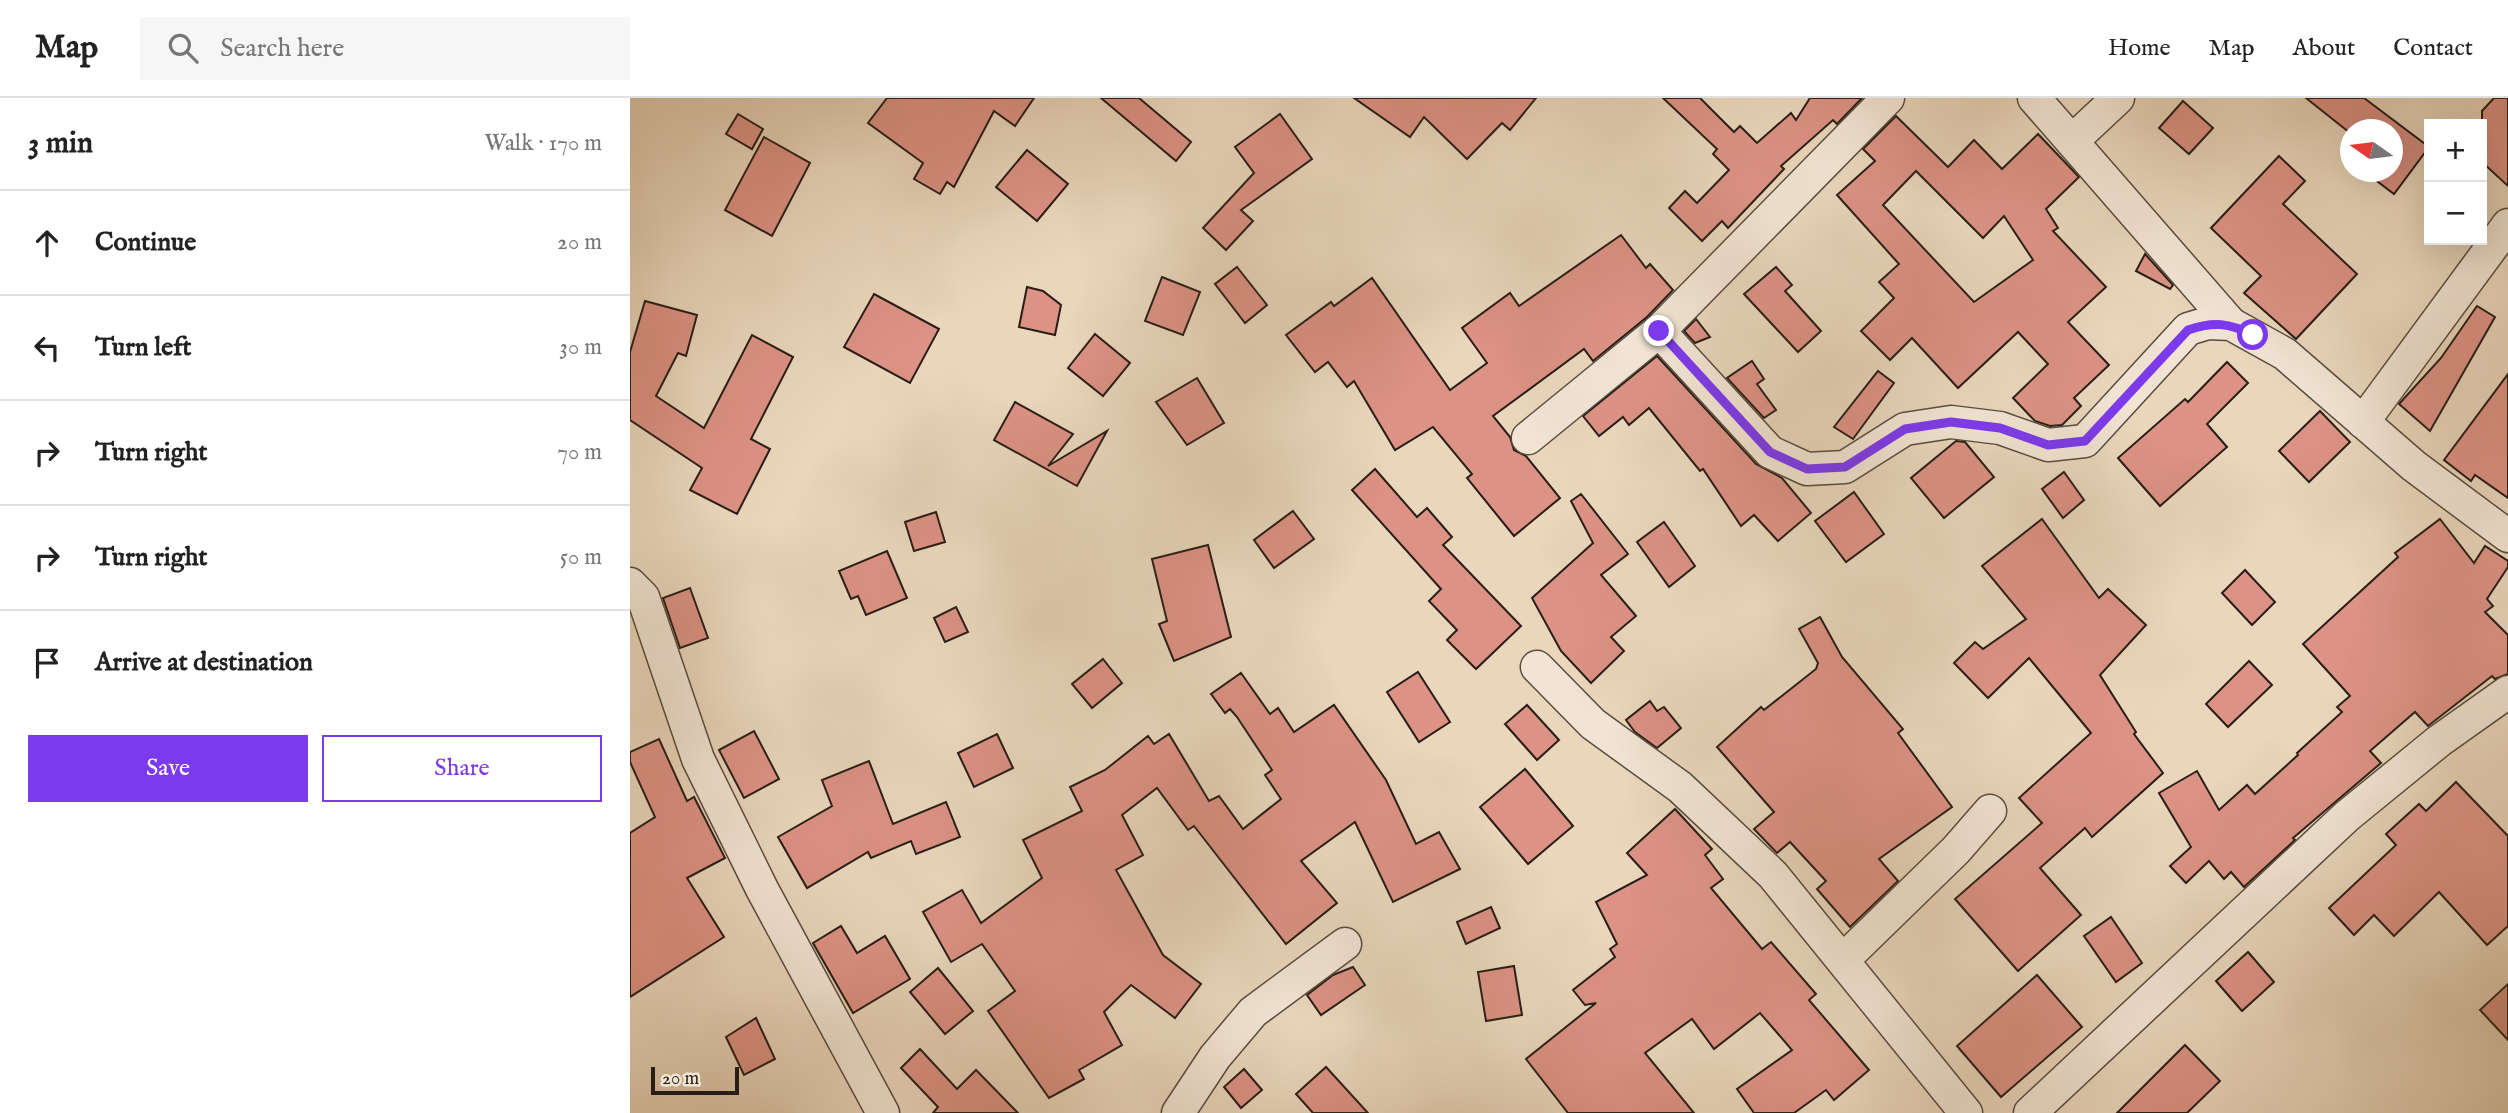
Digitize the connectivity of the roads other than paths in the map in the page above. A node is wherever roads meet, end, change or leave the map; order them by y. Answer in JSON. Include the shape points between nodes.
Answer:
{"nodes":[{"id":1,"x":1888,"y":98,"type":"edge"},
{"id":2,"x":2034,"y":98,"type":"edge"},
{"id":3,"x":2118,"y":98,"type":"edge"},
{"id":4,"x":2072,"y":141,"type":"junction"},
{"id":5,"x":2508,"y":225,"type":"edge"},
{"id":6,"x":2231,"y":324,"type":"junction"},
{"id":7,"x":1659,"y":331,"type":"junction"},
{"id":8,"x":2363,"y":422,"type":"junction"},
{"id":9,"x":1528,"y":438,"type":"dead end"},
{"id":10,"x":2508,"y":536,"type":"edge"},
{"id":11,"x":630,"y":584,"type":"edge"},
{"id":12,"x":1537,"y":667,"type":"dead end"},
{"id":13,"x":2508,"y":692,"type":"edge"},
{"id":14,"x":1990,"y":811,"type":"dead end"},
{"id":15,"x":1345,"y":944,"type":"dead end"},
{"id":16,"x":1843,"y":960,"type":"junction"},
{"id":17,"x":883,"y":1113,"type":"edge"},
{"id":18,"x":1178,"y":1113,"type":"edge"},
{"id":19,"x":1966,"y":1113,"type":"edge"},
{"id":20,"x":2030,"y":1113,"type":"edge"}],
"edges":[{"from":1,"to":7,"type":"street"},
{"from":2,"to":4,"type":"street"},
{"from":3,"to":4,"type":"street"},
{"from":4,"to":6,"type":"street"},
{"from":5,"to":8,"type":"street"},
{"from":6,"to":7,"type":"street","via":[[2208,323],[2188,330],[2085,441],[2048,445],[2000,428],[1951,422],[1905,429],[1845,467],[1807,469],[1770,452]]},
{"from":6,"to":8,"type":"street","via":[[2285,354]]},
{"from":7,"to":9,"type":"street"},
{"from":8,"to":10,"type":"street","via":[[2442,489]]},
{"from":11,"to":17,"type":"street","via":[[643,597],[698,760]]},
{"from":12,"to":16,"type":"street","via":[[1593,724],[1652,765],[1725,827],[1773,875]]},
{"from":13,"to":20,"type":"street","via":[[2347,816]]},
{"from":14,"to":16,"type":"street"},
{"from":15,"to":18,"type":"street","via":[[1252,1012]]},
{"from":16,"to":19,"type":"street"}]}
